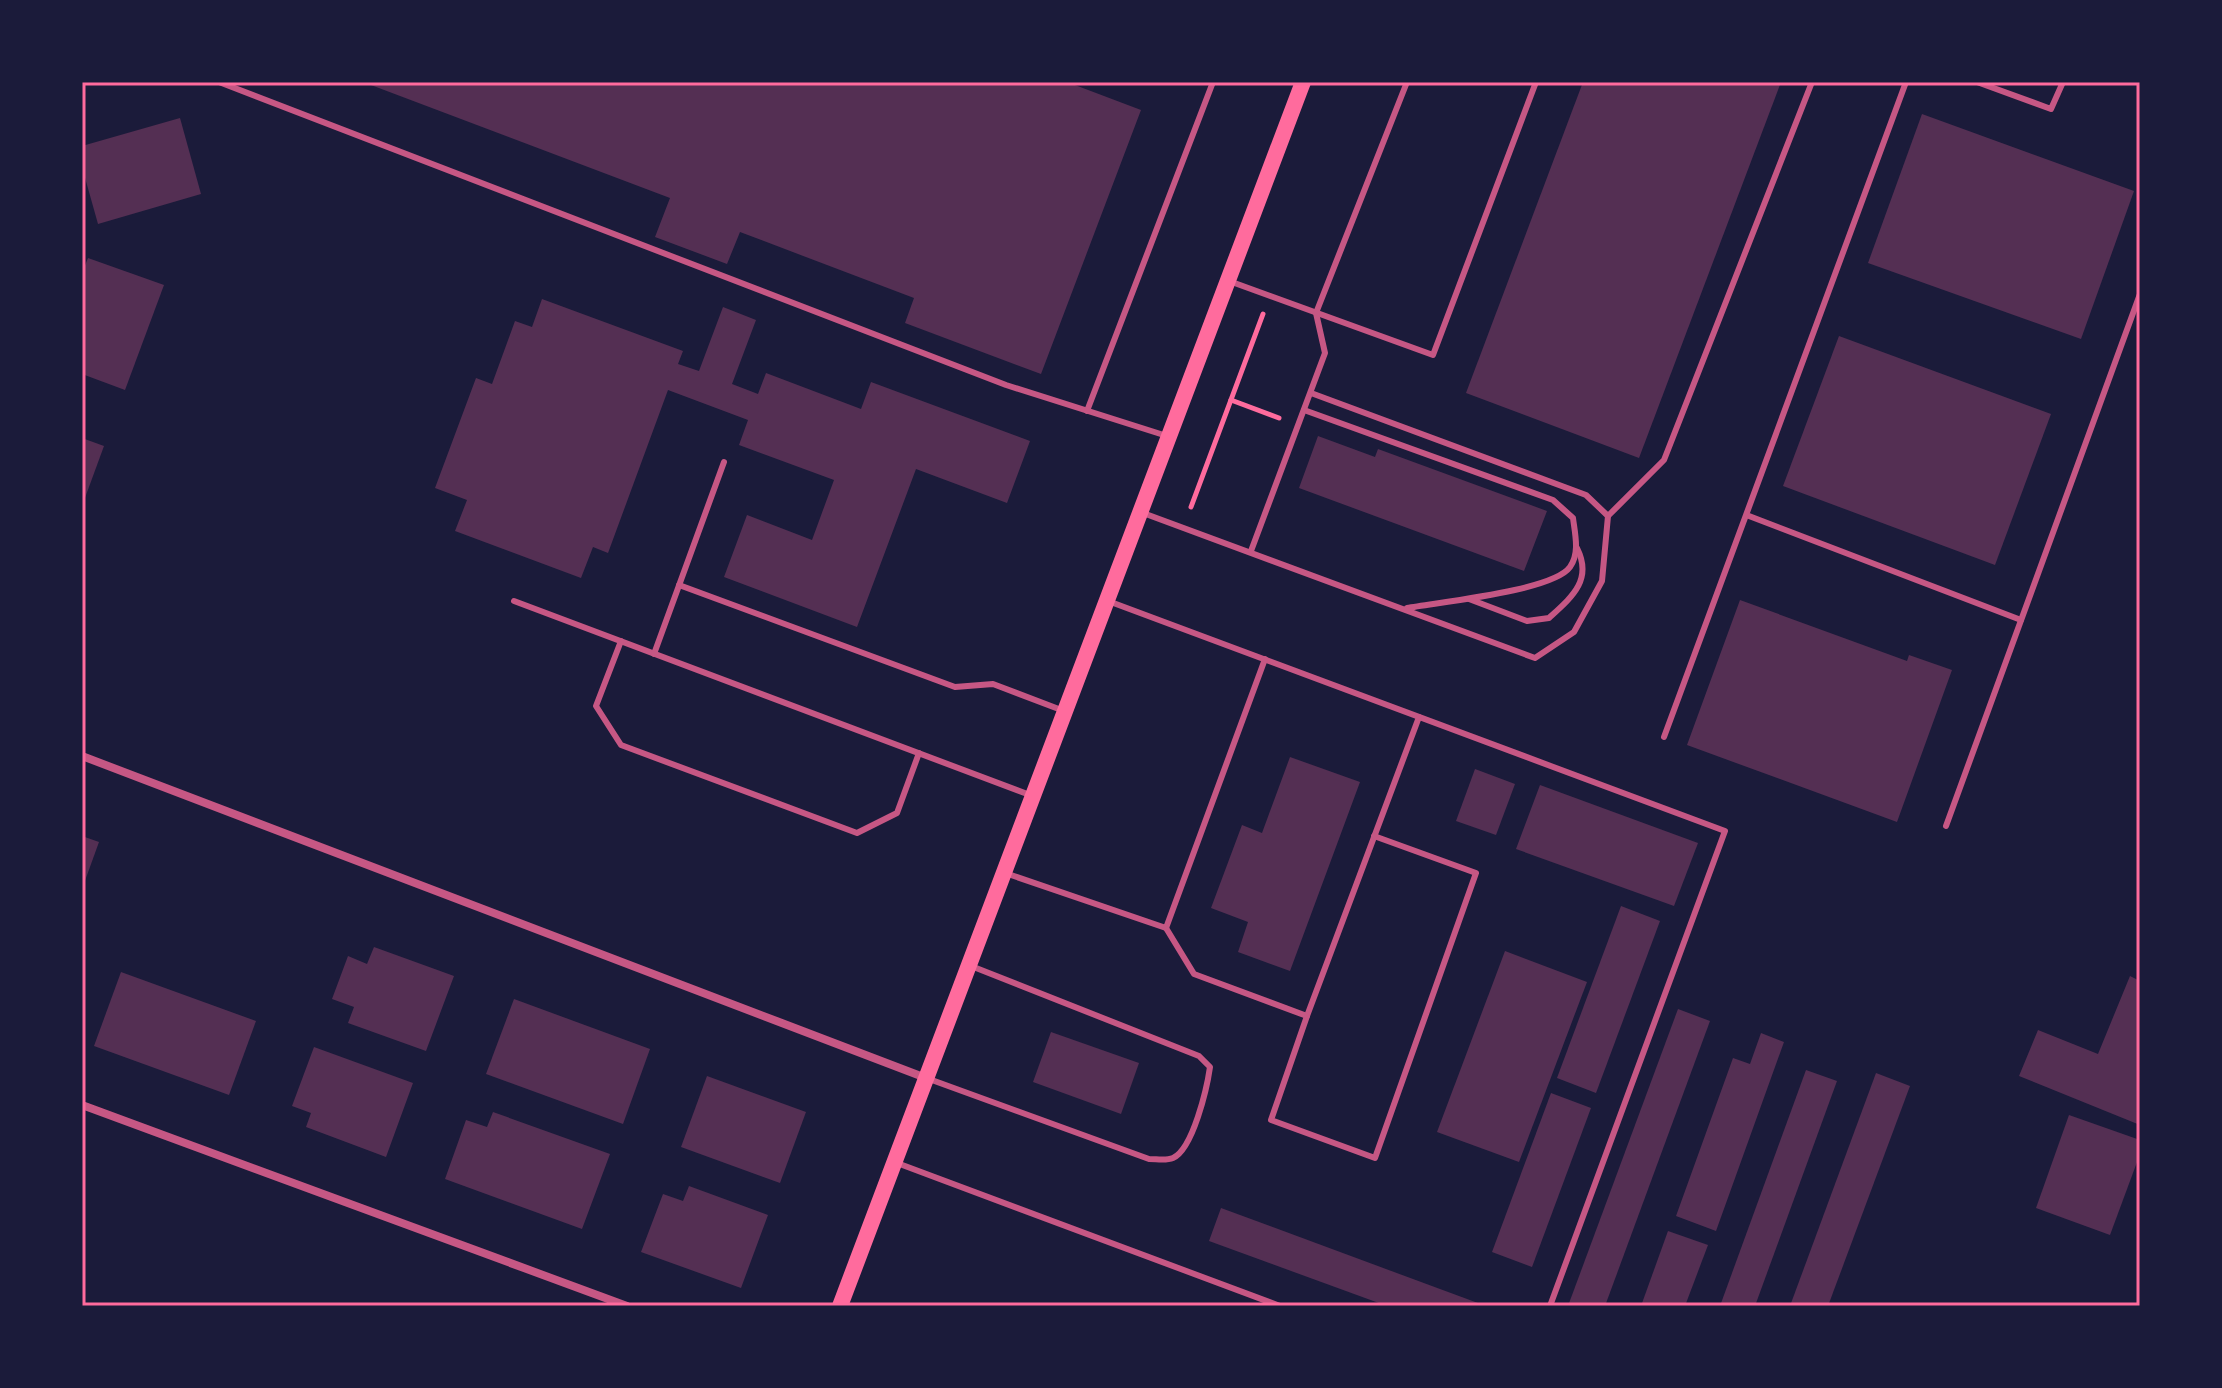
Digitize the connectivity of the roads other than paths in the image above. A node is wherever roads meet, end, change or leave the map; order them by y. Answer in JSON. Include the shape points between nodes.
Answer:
{"nodes":[{"id":1,"x":219,"y":82,"type":"edge"},
{"id":2,"x":1213,"y":82,"type":"edge"},
{"id":3,"x":1303,"y":82,"type":"edge"},
{"id":4,"x":1407,"y":82,"type":"edge"},
{"id":5,"x":1536,"y":82,"type":"edge"},
{"id":6,"x":1812,"y":82,"type":"edge"},
{"id":7,"x":1906,"y":82,"type":"edge"},
{"id":8,"x":1977,"y":82,"type":"edge"},
{"id":9,"x":2063,"y":82,"type":"edge"},
{"id":10,"x":1228,"y":281,"type":"junction"},
{"id":11,"x":2140,"y":294,"type":"edge"},
{"id":12,"x":1316,"y":313,"type":"junction"},
{"id":13,"x":1311,"y":393,"type":"junction"},
{"id":14,"x":1304,"y":410,"type":"junction"},
{"id":15,"x":1087,"y":411,"type":"junction"},
{"id":16,"x":1170,"y":437,"type":"junction"},
{"id":17,"x":724,"y":462,"type":"dead end"},
{"id":18,"x":1141,"y":512,"type":"junction"},
{"id":19,"x":1608,"y":516,"type":"junction"},
{"id":20,"x":1749,"y":516,"type":"junction"},
{"id":21,"x":1577,"y":548,"type":"junction"},
{"id":22,"x":1251,"y":551,"type":"junction"},
{"id":23,"x":679,"y":585,"type":"junction"},
{"id":24,"x":1466,"y":598,"type":"junction"},
{"id":25,"x":514,"y":601,"type":"dead end"},
{"id":26,"x":1108,"y":601,"type":"junction"},
{"id":27,"x":1403,"y":608,"type":"junction"},
{"id":28,"x":2021,"y":620,"type":"junction"},
{"id":29,"x":621,"y":641,"type":"junction"},
{"id":30,"x":654,"y":654,"type":"junction"},
{"id":31,"x":1265,"y":659,"type":"junction"},
{"id":32,"x":1066,"y":711,"type":"junction"},
{"id":33,"x":1419,"y":717,"type":"junction"},
{"id":34,"x":1664,"y":737,"type":"dead end"},
{"id":35,"x":919,"y":753,"type":"junction"},
{"id":36,"x":82,"y":756,"type":"edge"},
{"id":37,"x":1033,"y":796,"type":"junction"},
{"id":38,"x":1946,"y":826,"type":"dead end"},
{"id":39,"x":1374,"y":836,"type":"junction"},
{"id":40,"x":1004,"y":872,"type":"junction"},
{"id":41,"x":1166,"y":928,"type":"junction"},
{"id":42,"x":969,"y":965,"type":"junction"},
{"id":43,"x":1307,"y":1016,"type":"junction"},
{"id":44,"x":926,"y":1078,"type":"junction"},
{"id":45,"x":82,"y":1105,"type":"edge"},
{"id":46,"x":894,"y":1162,"type":"junction"},
{"id":47,"x":627,"y":1306,"type":"edge"},
{"id":48,"x":840,"y":1306,"type":"edge"},
{"id":49,"x":1280,"y":1306,"type":"edge"},
{"id":50,"x":1550,"y":1306,"type":"edge"}],
"edges":[{"from":1,"to":15,"type":"lane","via":[[1006,385]]},
{"from":2,"to":15,"type":"lane"},
{"from":3,"to":10,"type":"main road"},
{"from":4,"to":12,"type":"lane"},
{"from":5,"to":12,"type":"lane","via":[[1433,355]]},
{"from":6,"to":19,"type":"lane","via":[[1664,460]]},
{"from":7,"to":20,"type":"lane"},
{"from":8,"to":9,"type":"lane","via":[[2051,109]]},
{"from":10,"to":12,"type":"lane"},
{"from":10,"to":16,"type":"main road"},
{"from":11,"to":28,"type":"lane"},
{"from":12,"to":13,"type":"lane","via":[[1325,353]]},
{"from":13,"to":14,"type":"lane"},
{"from":13,"to":19,"type":"lane","via":[[1586,495]]},
{"from":14,"to":21,"type":"lane","via":[[1553,500],[1573,518]]},
{"from":14,"to":22,"type":"lane"},
{"from":15,"to":16,"type":"lane"},
{"from":16,"to":18,"type":"main road"},
{"from":17,"to":23,"type":"lane"},
{"from":18,"to":22,"type":"lane"},
{"from":18,"to":26,"type":"main road"},
{"from":19,"to":27,"type":"lane","via":[[1602,581],[1574,632],[1535,658]]},
{"from":20,"to":28,"type":"lane"},
{"from":20,"to":34,"type":"lane"},
{"from":21,"to":24,"type":"lane","via":[[1570,568],[1548,583]]},
{"from":21,"to":24,"type":"lane","via":[[1585,563],[1582,580],[1549,618],[1527,621]]},
{"from":22,"to":27,"type":"lane"},
{"from":23,"to":30,"type":"lane"},
{"from":23,"to":32,"type":"lane","via":[[955,687],[993,684]]},
{"from":24,"to":27,"type":"lane"},
{"from":25,"to":29,"type":"lane"},
{"from":26,"to":31,"type":"lane"},
{"from":26,"to":32,"type":"main road"},
{"from":28,"to":38,"type":"lane"},
{"from":29,"to":30,"type":"lane"},
{"from":29,"to":35,"type":"lane","via":[[596,706],[621,745],[857,833],[897,813]]},
{"from":30,"to":35,"type":"lane"},
{"from":31,"to":33,"type":"lane"},
{"from":31,"to":41,"type":"lane"},
{"from":32,"to":37,"type":"main road"},
{"from":33,"to":39,"type":"lane"},
{"from":33,"to":50,"type":"lane","via":[[1725,831]]},
{"from":35,"to":37,"type":"lane"},
{"from":36,"to":44,"type":"street"},
{"from":37,"to":40,"type":"main road"},
{"from":39,"to":43,"type":"lane"},
{"from":39,"to":43,"type":"lane","via":[[1476,873],[1375,1158],[1271,1120]]},
{"from":40,"to":41,"type":"lane"},
{"from":40,"to":42,"type":"main road"},
{"from":41,"to":43,"type":"lane","via":[[1194,974]]},
{"from":42,"to":44,"type":"main road"},
{"from":42,"to":44,"type":"lane","via":[[1199,1056],[1210,1067],[1207,1091],[1183,1152],[1170,1160],[1149,1159]]},
{"from":44,"to":46,"type":"main road"},
{"from":45,"to":47,"type":"street"},
{"from":46,"to":48,"type":"main road"},
{"from":46,"to":49,"type":"lane"}]}
